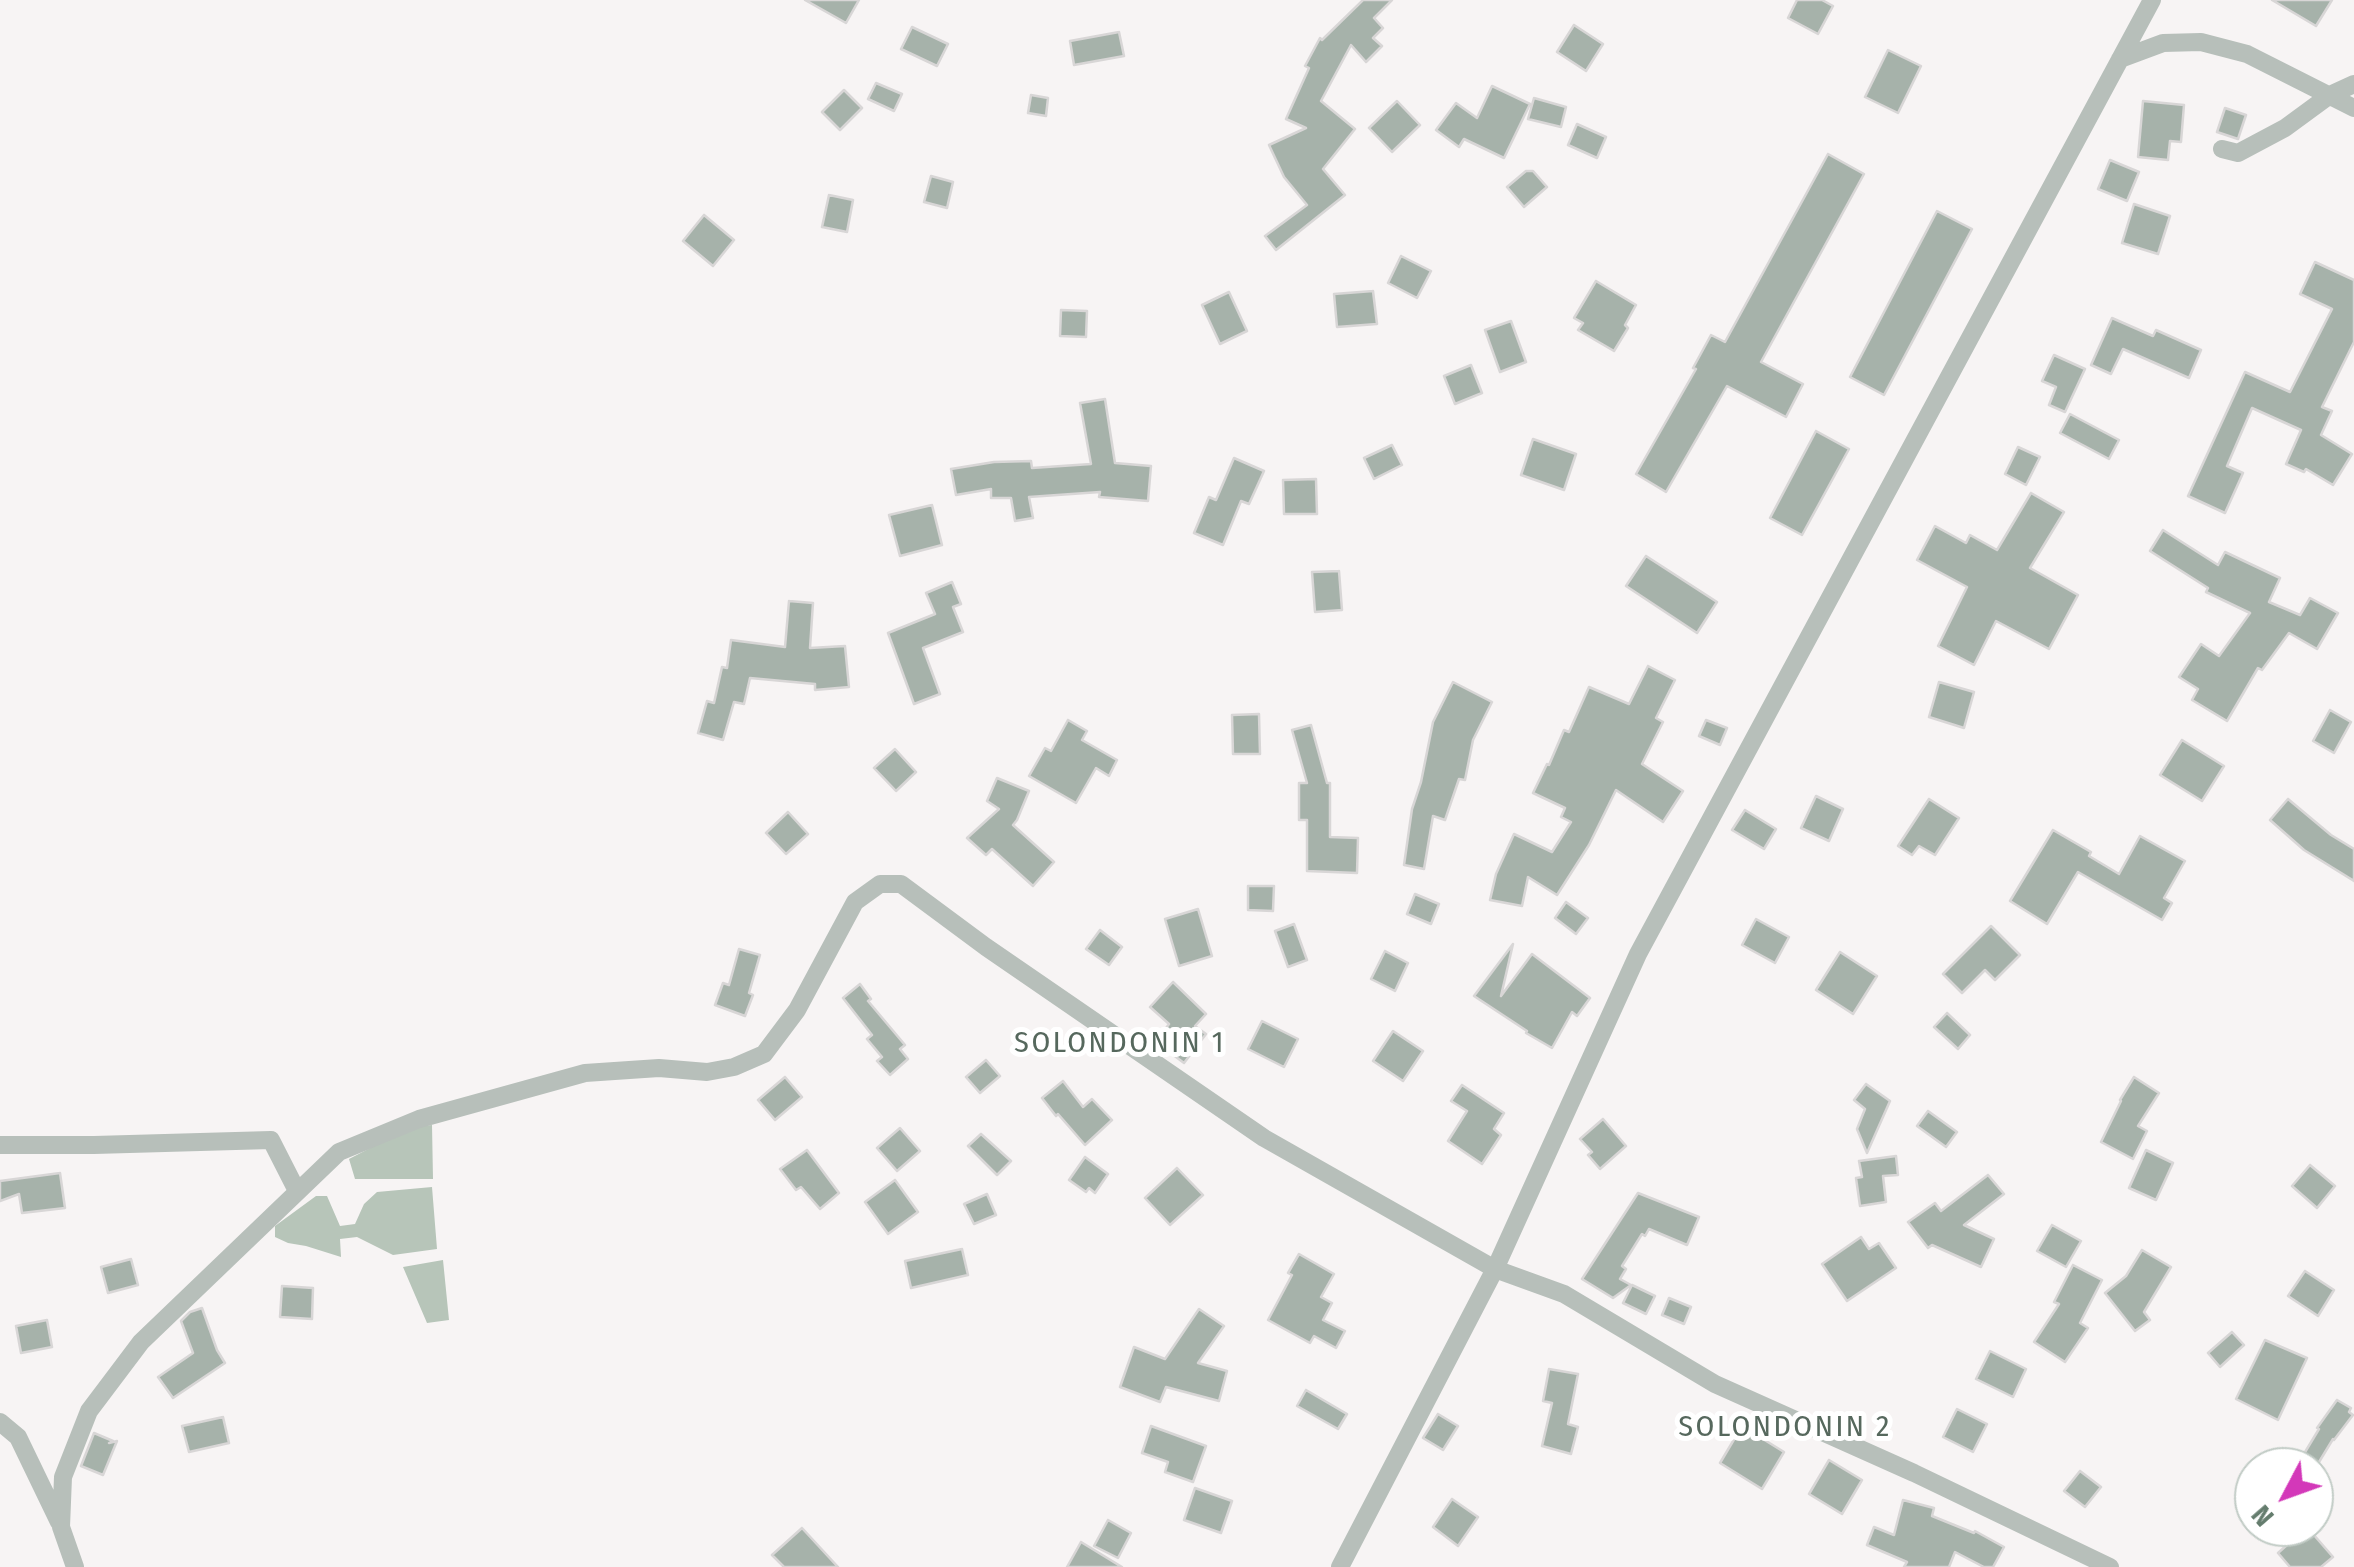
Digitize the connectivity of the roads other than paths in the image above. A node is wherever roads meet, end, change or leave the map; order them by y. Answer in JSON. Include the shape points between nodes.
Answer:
{"nodes":[{"id":1,"x":2152,"y":0,"type":"edge"},
{"id":2,"x":2120,"y":59,"type":"junction"},
{"id":3,"x":2354,"y":84,"type":"edge"},
{"id":4,"x":2330,"y":96,"type":"junction"},
{"id":5,"x":2354,"y":108,"type":"edge"},
{"id":6,"x":2222,"y":149,"type":"dead end"},
{"id":7,"x":0,"y":1145,"type":"edge"},
{"id":8,"x":297,"y":1191,"type":"junction"},
{"id":9,"x":1495,"y":1269,"type":"junction"},
{"id":10,"x":0,"y":1422,"type":"edge"},
{"id":11,"x":61,"y":1527,"type":"junction"},
{"id":12,"x":75,"y":1567,"type":"edge"},
{"id":13,"x":1340,"y":1567,"type":"edge"},
{"id":14,"x":2110,"y":1567,"type":"edge"}],
"edges":[{"from":1,"to":2,"type":"street"},
{"from":2,"to":4,"type":"street","via":[[2163,42],[2202,42],[2247,54]]},
{"from":2,"to":9,"type":"street","via":[[1638,954]]},
{"from":3,"to":4,"type":"street"},
{"from":4,"to":5,"type":"street"},
{"from":4,"to":6,"type":"street","via":[[2238,153]]},
{"from":7,"to":8,"type":"street","via":[[271,1140]]},
{"from":8,"to":9,"type":"street","via":[[338,1152],[419,1119],[586,1073],[707,1072],[764,1054],[797,1010],[856,902],[880,884],[902,884],[1264,1138]]},
{"from":8,"to":11,"type":"street","via":[[141,1342],[89,1411],[64,1477]]},
{"from":9,"to":13,"type":"street"},
{"from":9,"to":14,"type":"street","via":[[1564,1294],[1716,1384]]},
{"from":10,"to":11,"type":"street","via":[[18,1437]]},
{"from":11,"to":12,"type":"street"}]}
